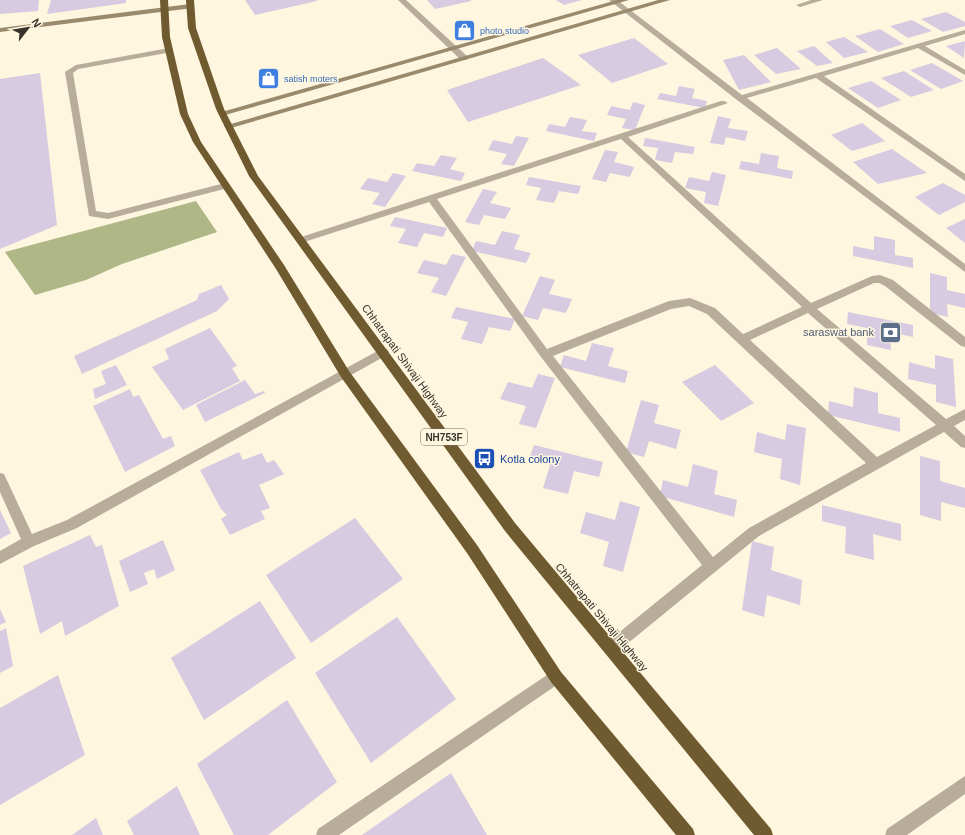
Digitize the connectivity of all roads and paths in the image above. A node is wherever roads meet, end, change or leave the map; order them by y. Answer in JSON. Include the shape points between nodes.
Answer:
{"nodes":[{"id":1,"x":402,"y":0,"type":"edge"},
{"id":2,"x":625,"y":0,"type":"edge"},
{"id":3,"x":666,"y":0,"type":"edge"},
{"id":4,"x":819,"y":0,"type":"edge"},
{"id":5,"x":614,"y":1,"type":"edge"},
{"id":6,"x":190,"y":3,"type":"edge"},
{"id":7,"x":164,"y":5,"type":"edge"},
{"id":8,"x":800,"y":5,"type":"dead end"},
{"id":9,"x":626,"y":11,"type":"junction"},
{"id":10,"x":0,"y":30,"type":"edge"},
{"id":11,"x":965,"y":32,"type":"edge"},
{"id":12,"x":920,"y":46,"type":"junction"},
{"id":13,"x":455,"y":49,"type":"junction"},
{"id":14,"x":169,"y":50,"type":"junction"},
{"id":15,"x":464,"y":58,"type":"junction"},
{"id":16,"x":965,"y":73,"type":"edge"},
{"id":17,"x":817,"y":75,"type":"junction"},
{"id":18,"x":740,"y":98,"type":"junction"},
{"id":19,"x":724,"y":103,"type":"dead end"},
{"id":20,"x":222,"y":113,"type":"junction"},
{"id":21,"x":228,"y":126,"type":"junction"},
{"id":22,"x":622,"y":136,"type":"junction"},
{"id":23,"x":965,"y":178,"type":"edge"},
{"id":24,"x":225,"y":186,"type":"junction"},
{"id":25,"x":431,"y":197,"type":"junction"},
{"id":26,"x":301,"y":240,"type":"junction"},
{"id":27,"x":965,"y":269,"type":"edge"},
{"id":28,"x":809,"y":308,"type":"junction"},
{"id":29,"x":742,"y":339,"type":"junction"},
{"id":30,"x":965,"y":343,"type":"edge"},
{"id":31,"x":383,"y":352,"type":"junction"},
{"id":32,"x":545,"y":354,"type":"junction"},
{"id":33,"x":345,"y":374,"type":"junction"},
{"id":34,"x":965,"y":414,"type":"edge"},
{"id":35,"x":945,"y":425,"type":"junction"},
{"id":36,"x":965,"y":443,"type":"edge"},
{"id":37,"x":876,"y":464,"type":"junction"},
{"id":38,"x":0,"y":478,"type":"edge"},
{"id":39,"x":30,"y":542,"type":"junction"},
{"id":40,"x":0,"y":558,"type":"edge"},
{"id":41,"x":712,"y":566,"type":"junction"},
{"id":42,"x":611,"y":648,"type":"junction"},
{"id":43,"x":556,"y":676,"type":"junction"},
{"id":44,"x":965,"y":784,"type":"edge"},
{"id":45,"x":324,"y":835,"type":"edge"},
{"id":46,"x":687,"y":835,"type":"edge"},
{"id":47,"x":766,"y":835,"type":"edge"},
{"id":48,"x":893,"y":835,"type":"edge"}],
"edges":[{"from":1,"to":13,"type":"street"},
{"from":2,"to":5,"type":"street"},
{"from":3,"to":9,"type":"street"},
{"from":4,"to":8,"type":"street"},
{"from":5,"to":9,"type":"street"},
{"from":5,"to":13,"type":"street"},
{"from":6,"to":7,"type":"street"},
{"from":6,"to":20,"type":"highway","name":"Chhatrapati Shivaji Highway","number":"NH753F","via":[[192,28]]},
{"from":7,"to":10,"type":"street"},
{"from":7,"to":14,"type":"highway"},
{"from":9,"to":15,"type":"street"},
{"from":9,"to":18,"type":"street"},
{"from":11,"to":12,"type":"street"},
{"from":12,"to":16,"type":"street"},
{"from":12,"to":17,"type":"street"},
{"from":13,"to":15,"type":"street"},
{"from":13,"to":20,"type":"street"},
{"from":14,"to":24,"type":"highway","via":[[184,114],[197,142]]},
{"from":14,"to":24,"type":"street","via":[[76,67],[69,72],[92,214],[108,216]]},
{"from":15,"to":21,"type":"street"},
{"from":17,"to":18,"type":"street"},
{"from":17,"to":23,"type":"street"},
{"from":18,"to":27,"type":"street"},
{"from":19,"to":22,"type":"street"},
{"from":20,"to":21,"type":"highway","name":"Chhatrapati Shivaji Highway","number":"NH753F"},
{"from":21,"to":26,"type":"highway","name":"Chhatrapati Shivaji Highway","number":"NH753F","via":[[254,176]]},
{"from":22,"to":25,"type":"street"},
{"from":22,"to":28,"type":"street"},
{"from":24,"to":33,"type":"highway","via":[[280,267]]},
{"from":25,"to":26,"type":"street"},
{"from":25,"to":32,"type":"street"},
{"from":26,"to":31,"type":"highway","name":"Chhatrapati Shivaji Highway","number":"NH753F"},
{"from":28,"to":29,"type":"street"},
{"from":28,"to":30,"type":"street","via":[[872,280],[880,279],[889,283]]},
{"from":28,"to":35,"type":"street"},
{"from":29,"to":32,"type":"street","via":[[711,311],[690,302],[680,302]]},
{"from":29,"to":37,"type":"street"},
{"from":31,"to":33,"type":"street"},
{"from":31,"to":42,"type":"highway","name":"Chhatrapati Shivaji Highway","number":"NH753F","via":[[510,527]]},
{"from":32,"to":41,"type":"street"},
{"from":33,"to":39,"type":"street","via":[[72,524]]},
{"from":33,"to":43,"type":"highway","via":[[472,549]]},
{"from":34,"to":35,"type":"street"},
{"from":35,"to":36,"type":"street"},
{"from":35,"to":37,"type":"street"},
{"from":37,"to":41,"type":"street","via":[[760,529]]},
{"from":38,"to":39,"type":"street"},
{"from":39,"to":40,"type":"street"},
{"from":41,"to":42,"type":"street"},
{"from":42,"to":47,"type":"highway","name":"Chhatrapati Shivaji Highway","number":"NH753F"},
{"from":43,"to":45,"type":"street"},
{"from":43,"to":46,"type":"highway"},
{"from":44,"to":48,"type":"street"}]}
